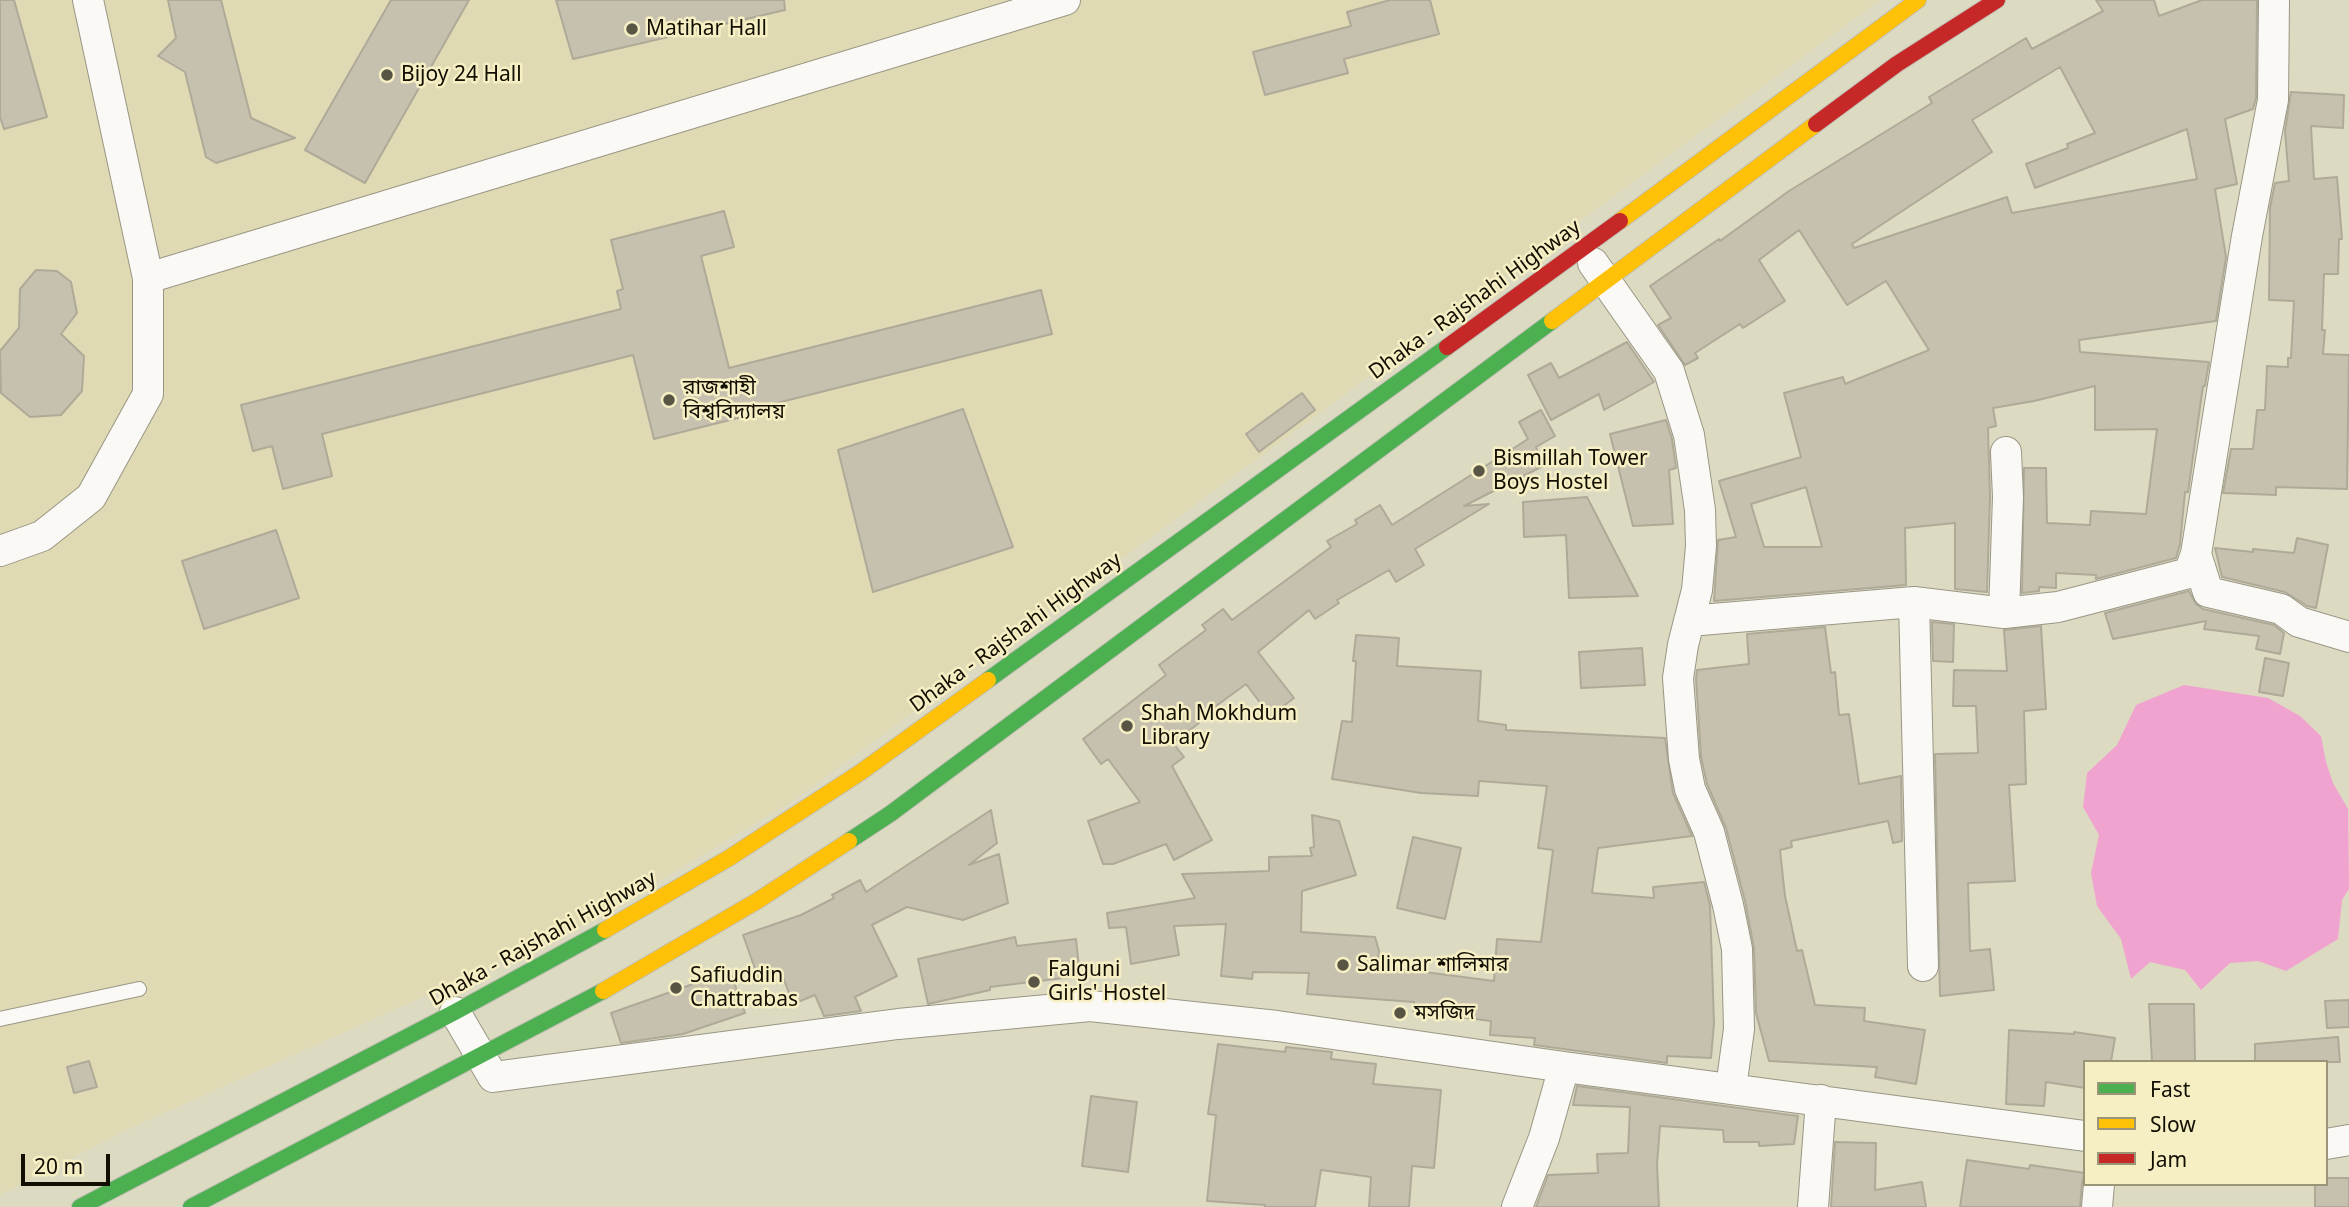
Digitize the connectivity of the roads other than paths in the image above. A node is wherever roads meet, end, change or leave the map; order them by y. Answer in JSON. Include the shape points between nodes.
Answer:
{"nodes":[{"id":1,"x":88,"y":0,"type":"edge"},
{"id":2,"x":1065,"y":0,"type":"edge"},
{"id":3,"x":1918,"y":0,"type":"edge"},
{"id":4,"x":1997,"y":0,"type":"edge"},
{"id":5,"x":2274,"y":0,"type":"edge"},
{"id":6,"x":1582,"y":249,"type":"junction"},
{"id":7,"x":148,"y":278,"type":"junction"},
{"id":8,"x":1606,"y":282,"type":"junction"},
{"id":9,"x":2006,"y":452,"type":"dead end"},
{"id":10,"x":0,"y":551,"type":"edge"},
{"id":11,"x":2196,"y":554,"type":"junction"},
{"id":12,"x":1914,"y":602,"type":"junction"},
{"id":13,"x":2004,"y":613,"type":"junction"},
{"id":14,"x":1689,"y":621,"type":"junction"},
{"id":15,"x":2349,"y":637,"type":"edge"},
{"id":16,"x":1923,"y":966,"type":"dead end"},
{"id":17,"x":139,"y":989,"type":"dead end"},
{"id":18,"x":455,"y":1012,"type":"junction"},
{"id":19,"x":0,"y":1019,"type":"edge"},
{"id":20,"x":481,"y":1056,"type":"junction"},
{"id":21,"x":1564,"y":1067,"type":"junction"},
{"id":22,"x":1731,"y":1088,"type":"junction"},
{"id":23,"x":1821,"y":1100,"type":"junction"},
{"id":24,"x":2083,"y":1136,"type":"edge"},
{"id":25,"x":2349,"y":1140,"type":"edge"},
{"id":26,"x":2328,"y":1144,"type":"edge"},
{"id":27,"x":2099,"y":1186,"type":"edge"},
{"id":28,"x":80,"y":1207,"type":"edge"},
{"id":29,"x":191,"y":1207,"type":"edge"},
{"id":30,"x":1517,"y":1207,"type":"edge"},
{"id":31,"x":1813,"y":1207,"type":"edge"},
{"id":32,"x":2097,"y":1207,"type":"edge"}],
"edges":[{"from":1,"to":7,"type":"street"},
{"from":2,"to":7,"type":"street"},
{"from":3,"to":6,"type":"highway","name":"Dhaka - Rajshahi Highway"},
{"from":4,"to":8,"type":"highway","via":[[1897,64]]},
{"from":5,"to":11,"type":"street","via":[[2273,100]]},
{"from":6,"to":8,"type":"street"},
{"from":6,"to":18,"type":"highway","name":"Dhaka - Rajshahi Highway","via":[[861,772],[729,858]]},
{"from":7,"to":10,"type":"street","via":[[148,394],[91,497],[42,536]]},
{"from":8,"to":14,"type":"street","via":[[1669,371],[1689,435],[1701,546]]},
{"from":8,"to":20,"type":"highway","via":[[890,814],[757,901]]},
{"from":9,"to":13,"type":"street"},
{"from":11,"to":13,"type":"street","via":[[2189,573],[2058,607]]},
{"from":11,"to":15,"type":"street","via":[[2208,592],[2281,609],[2299,622]]},
{"from":12,"to":13,"type":"street"},
{"from":12,"to":14,"type":"street"},
{"from":12,"to":16,"type":"street"},
{"from":14,"to":22,"type":"street","via":[[1678,678],[1684,758],[1690,789],[1709,832],[1737,948],[1739,1030]]},
{"from":17,"to":19,"type":"lane"},
{"from":18,"to":20,"type":"street"},
{"from":18,"to":28,"type":"highway","name":"Dhaka - Rajshahi Highway"},
{"from":20,"to":21,"type":"street","via":[[492,1077],[898,1024],[1090,1006],[1277,1026]]},
{"from":20,"to":29,"type":"highway"},
{"from":21,"to":22,"type":"street"},
{"from":21,"to":30,"type":"street","via":[[1544,1138]]},
{"from":22,"to":23,"type":"street"},
{"from":23,"to":24,"type":"street"},
{"from":23,"to":31,"type":"street"},
{"from":25,"to":26,"type":"street"},
{"from":27,"to":32,"type":"street"}]}
